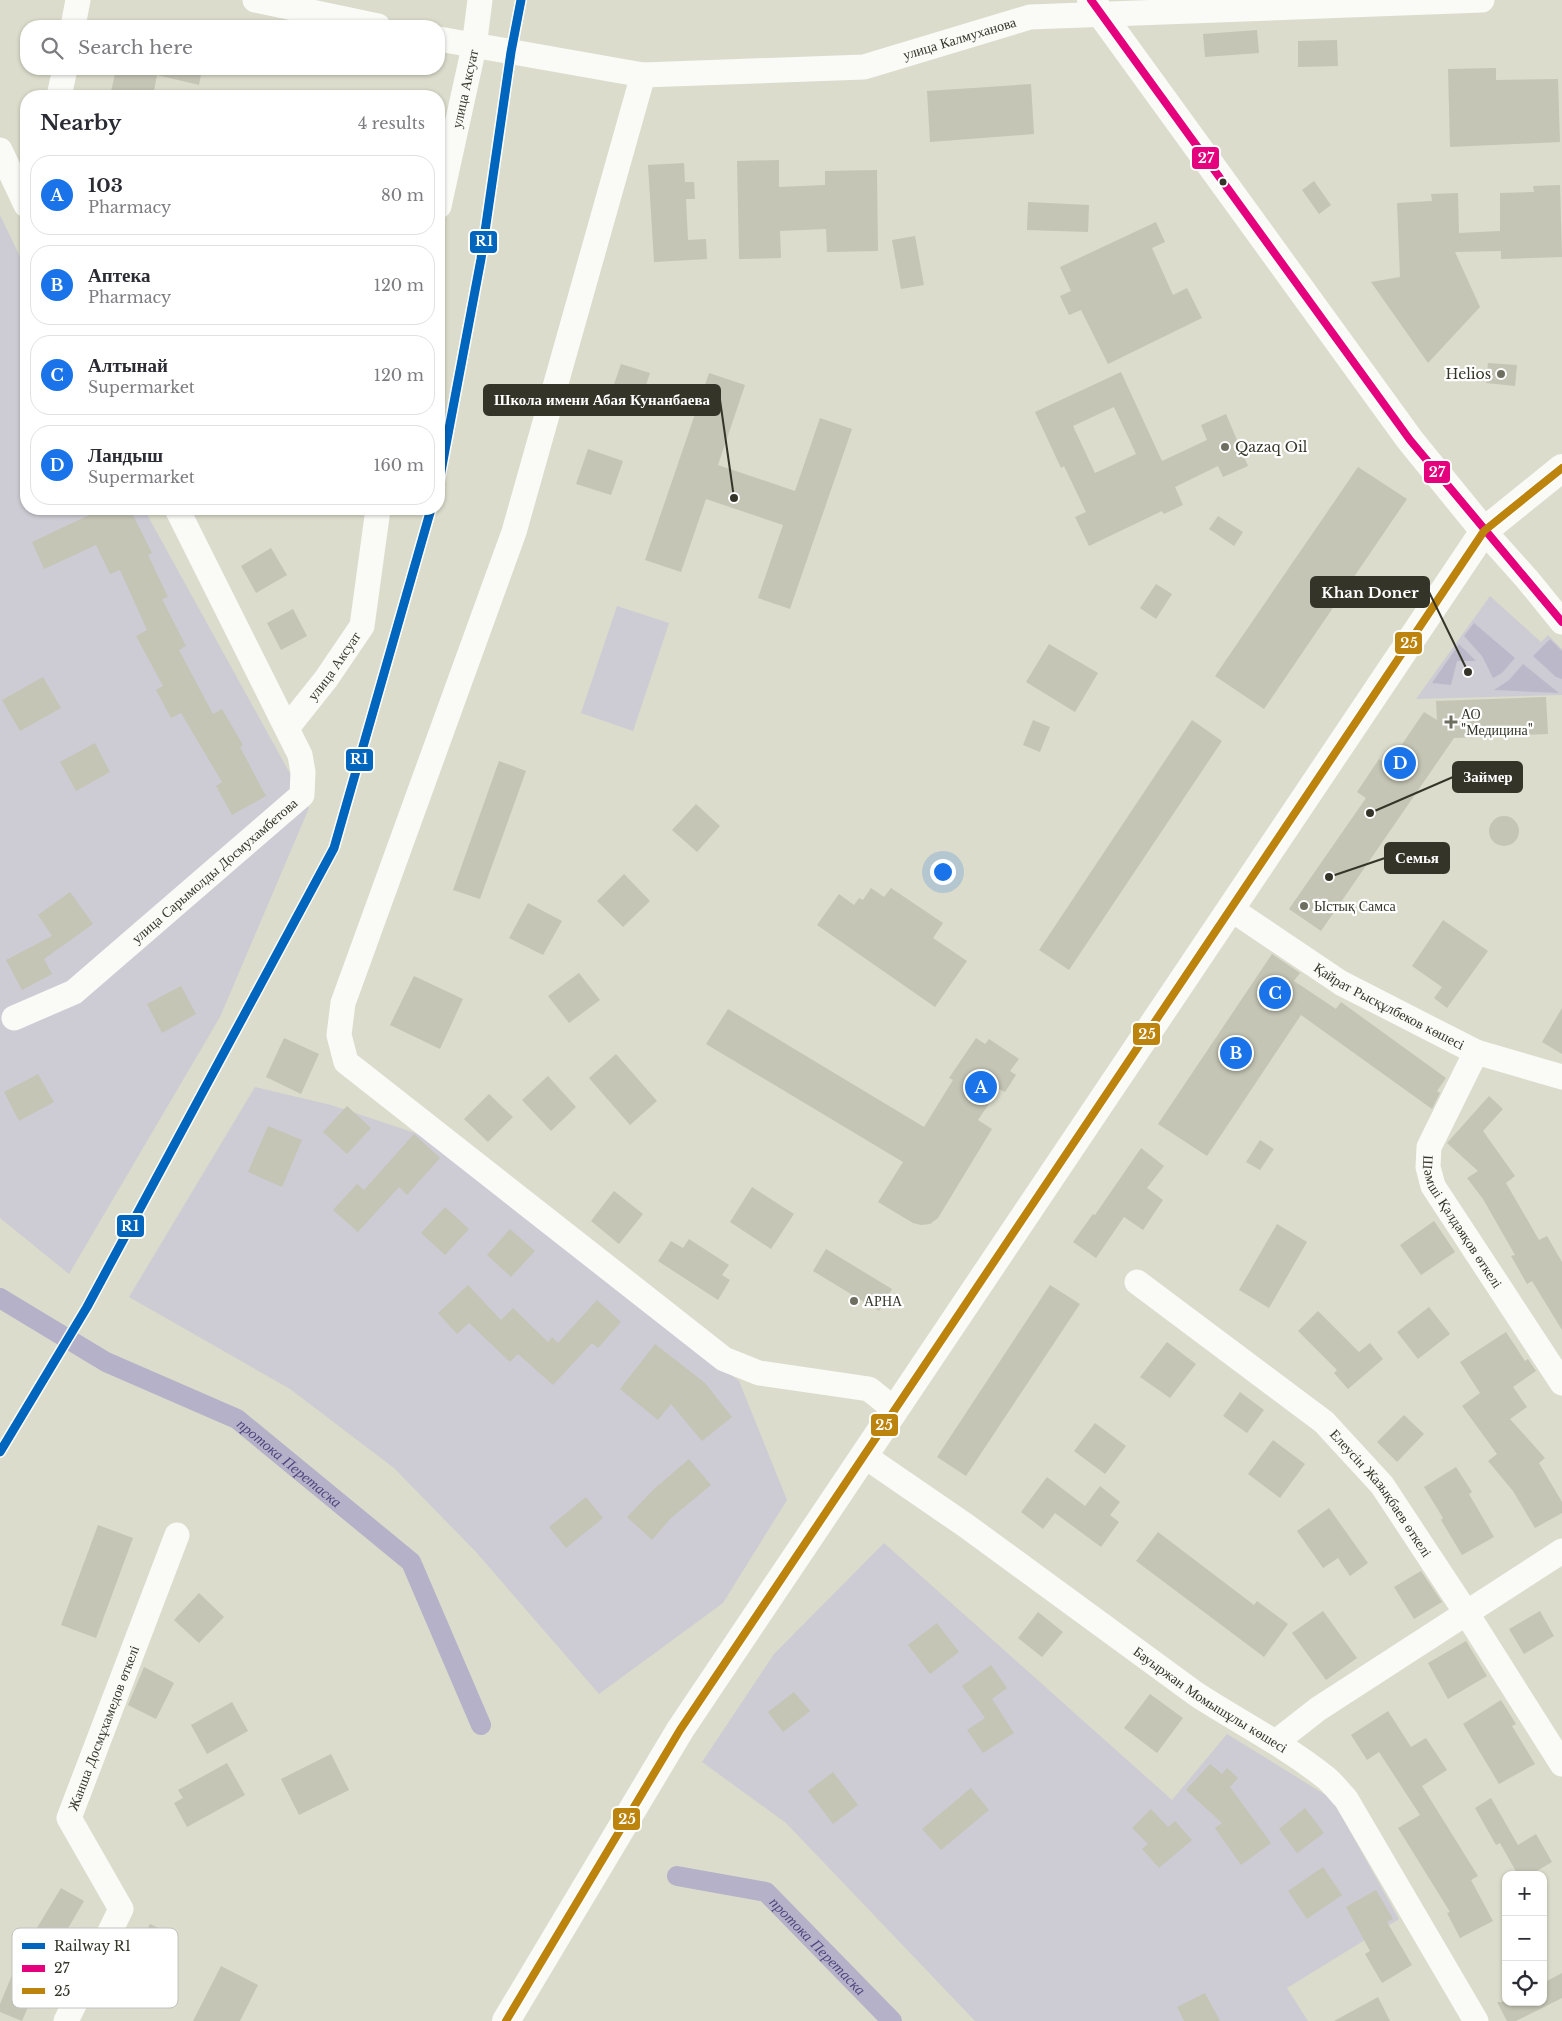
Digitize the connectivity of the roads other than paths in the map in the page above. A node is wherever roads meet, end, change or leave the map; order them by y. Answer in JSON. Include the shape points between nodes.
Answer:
{"nodes":[{"id":1,"x":78,"y":0,"type":"edge"},
{"id":2,"x":255,"y":0,"type":"edge"},
{"id":3,"x":480,"y":0,"type":"edge"},
{"id":4,"x":1482,"y":0,"type":"edge"},
{"id":5,"x":1304,"y":3,"type":"edge"},
{"id":6,"x":1096,"y":7,"type":"edge"},
{"id":7,"x":74,"y":20,"type":"edge"},
{"id":8,"x":350,"y":20,"type":"edge"},
{"id":9,"x":445,"y":40,"type":"edge"},
{"id":10,"x":474,"y":47,"type":"junction"},
{"id":11,"x":64,"y":75,"type":"edge"},
{"id":12,"x":643,"y":75,"type":"junction"},
{"id":13,"x":60,"y":90,"type":"edge"},
{"id":14,"x":0,"y":150,"type":"edge"},
{"id":15,"x":445,"y":179,"type":"edge"},
{"id":16,"x":20,"y":192,"type":"edge"},
{"id":17,"x":1562,"y":468,"type":"edge"},
{"id":18,"x":180,"y":515,"type":"edge"},
{"id":19,"x":377,"y":515,"type":"edge"},
{"id":20,"x":1484,"y":531,"type":"junction"},
{"id":21,"x":1562,"y":622,"type":"edge"},
{"id":22,"x":287,"y":728,"type":"junction"},
{"id":23,"x":1231,"y":909,"type":"junction"},
{"id":24,"x":14,"y":1018,"type":"dead end"},
{"id":25,"x":1476,"y":1052,"type":"junction"},
{"id":26,"x":1562,"y":1077,"type":"edge"},
{"id":27,"x":1137,"y":1282,"type":"dead end"},
{"id":28,"x":1562,"y":1383,"type":"edge"},
{"id":29,"x":894,"y":1409,"type":"junction"},
{"id":30,"x":863,"y":1455,"type":"junction"},
{"id":31,"x":177,"y":1535,"type":"dead end"},
{"id":32,"x":1562,"y":1551,"type":"edge"},
{"id":33,"x":1467,"y":1614,"type":"junction"},
{"id":34,"x":1276,"y":1742,"type":"junction"},
{"id":35,"x":1562,"y":1764,"type":"edge"},
{"id":36,"x":112,"y":1928,"type":"edge"},
{"id":37,"x":72,"y":2008,"type":"edge"},
{"id":38,"x":66,"y":2021,"type":"edge"},
{"id":39,"x":506,"y":2021,"type":"edge"},
{"id":40,"x":1476,"y":2021,"type":"edge"}],
"edges":[{"from":1,"to":7,"type":"street"},
{"from":2,"to":8,"type":"street"},
{"from":3,"to":10,"type":"street","name":"улица Аксуат"},
{"from":4,"to":5,"type":"street","name":"улица Калмуханова"},
{"from":5,"to":6,"type":"street","name":"улица Калмуханова"},
{"from":6,"to":12,"type":"street","name":"улица Калмуханова","via":[[1030,17],[864,67]]},
{"from":6,"to":20,"type":"main road","via":[[1410,440]]},
{"from":9,"to":10,"type":"street","name":"улица Калмуханова"},
{"from":10,"to":12,"type":"street","name":"улица Калмуханова"},
{"from":10,"to":15,"type":"street","name":"улица Аксуат"},
{"from":11,"to":13,"type":"street"},
{"from":12,"to":29,"type":"street","via":[[514,532],[343,1003],[340,1035],[346,1062],[724,1359],[759,1373],[869,1389]]},
{"from":14,"to":16,"type":"street"},
{"from":17,"to":20,"type":"main road"},
{"from":18,"to":22,"type":"street","name":"улица Сарымолды Досмухамбетова"},
{"from":19,"to":22,"type":"street","name":"улица Аксуат","via":[[362,626]]},
{"from":20,"to":21,"type":"street"},
{"from":20,"to":23,"type":"main road"},
{"from":22,"to":24,"type":"street","name":"улица Сарымолды Досмухамбетова","via":[[300,755],[302,794],[74,992]]},
{"from":23,"to":25,"type":"street","name":"Қайрат Рысқұлбеков көшесі","via":[[1341,983]]},
{"from":23,"to":29,"type":"main road"},
{"from":25,"to":26,"type":"street","name":"Қайрат Рысқұлбеков көшесі"},
{"from":25,"to":28,"type":"street","name":"Шәмші Қалдаяқов өткелі","via":[[1429,1148],[1428,1167],[1433,1186]]},
{"from":27,"to":33,"type":"street","name":"Елеусін Жазықбаев өткелі","via":[[1324,1422],[1382,1485]]},
{"from":29,"to":30,"type":"main road"},
{"from":30,"to":34,"type":"street","name":"Бауыржан Момышұлы көшесі","via":[[965,1525],[1196,1694]]},
{"from":30,"to":39,"type":"main road","via":[[680,1730]]},
{"from":31,"to":36,"type":"street","name":"Жанша Досмұхамедов өткелі","via":[[69,1818],[121,1909]]},
{"from":32,"to":33,"type":"street"},
{"from":33,"to":34,"type":"street","via":[[1318,1709]]},
{"from":33,"to":35,"type":"street","name":"Елеусін Жазықбаев өткелі"},
{"from":34,"to":40,"type":"street","name":"Бауыржан Момышұлы көшесі","via":[[1327,1778],[1346,1799]]},
{"from":37,"to":38,"type":"street","name":"Жанша Досмұхамедов өткелі"}]}
